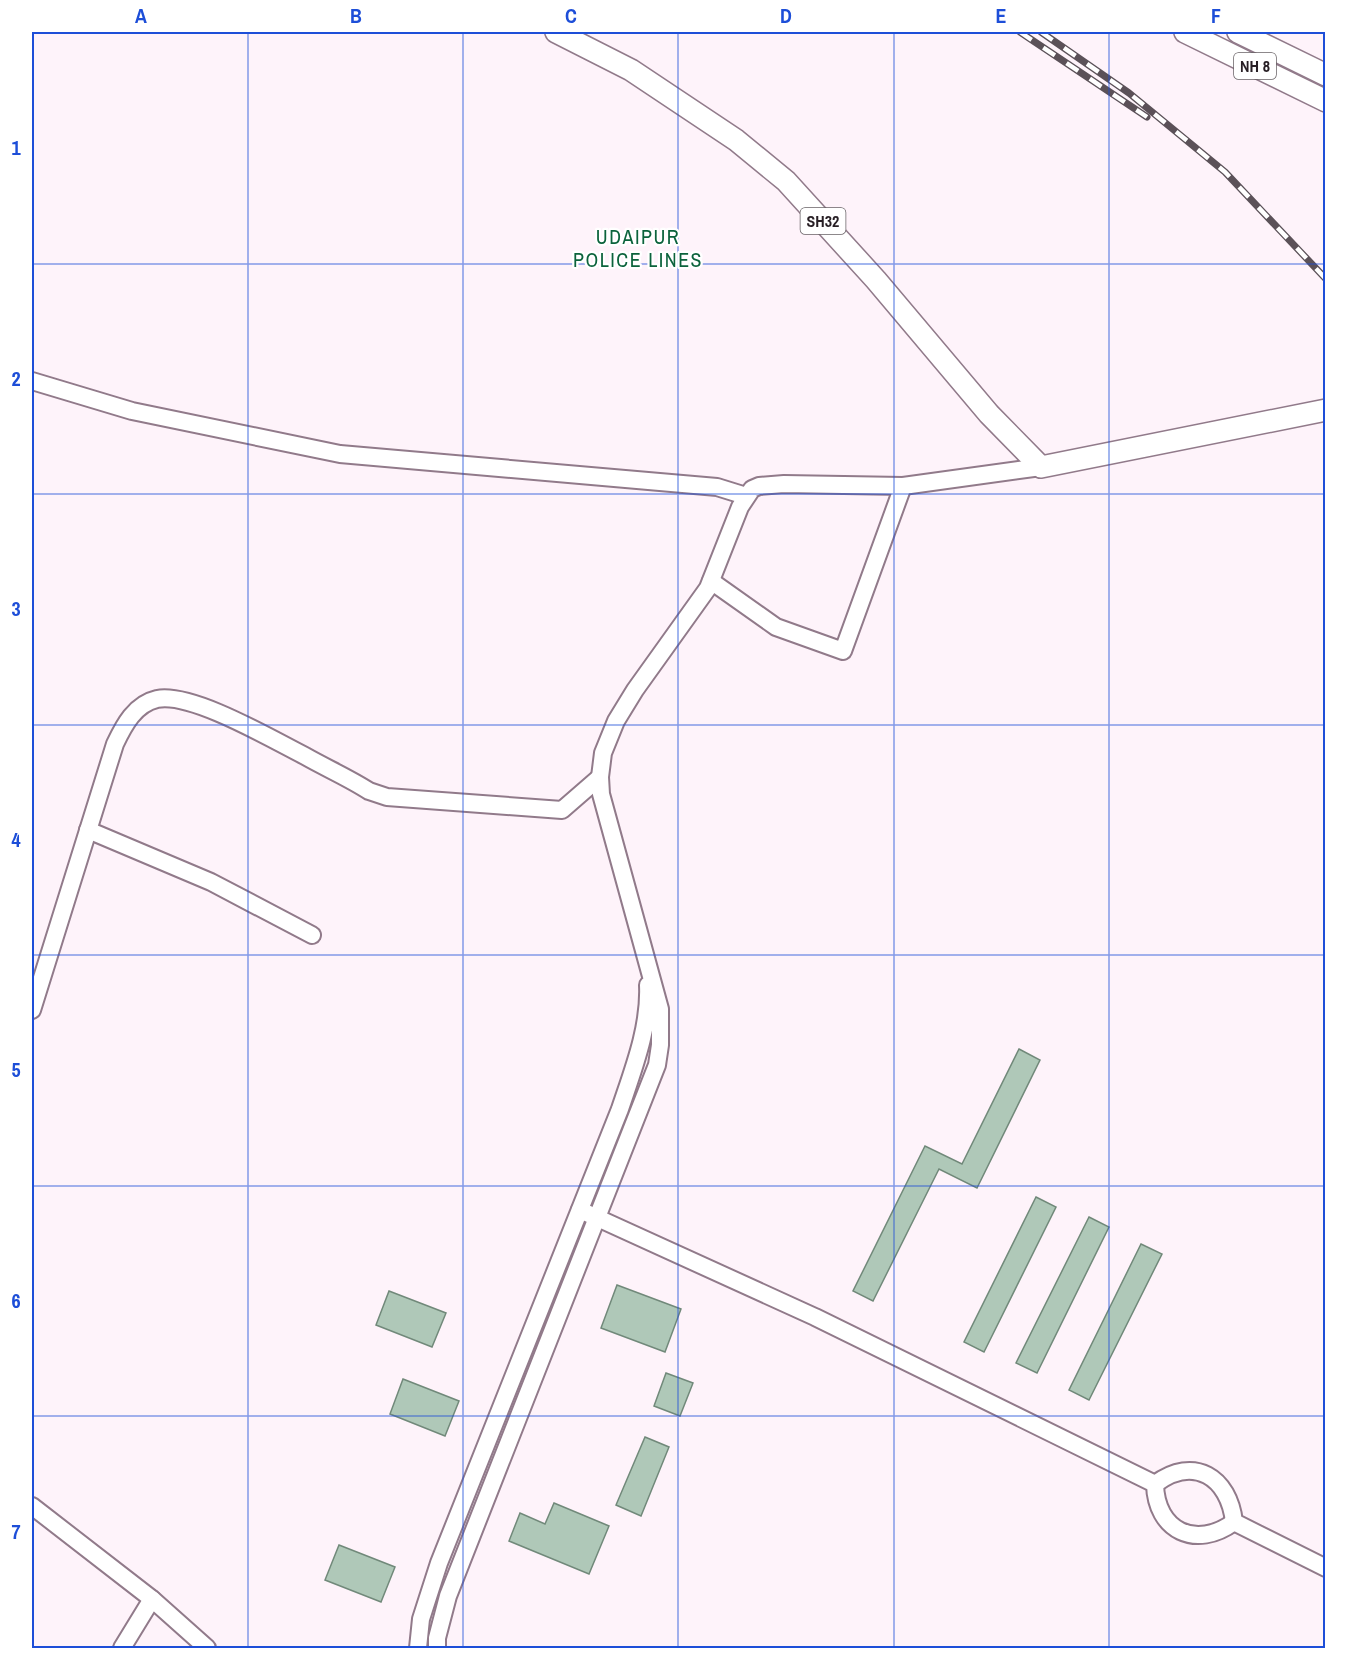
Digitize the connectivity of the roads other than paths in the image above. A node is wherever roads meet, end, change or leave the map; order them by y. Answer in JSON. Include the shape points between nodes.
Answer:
{"nodes":[{"id":1,"x":556,"y":32,"type":"edge"},
{"id":2,"x":1185,"y":32,"type":"edge"},
{"id":3,"x":1238,"y":32,"type":"edge"},
{"id":4,"x":1326,"y":75,"type":"edge"},
{"id":5,"x":1326,"y":101,"type":"edge"},
{"id":6,"x":32,"y":381,"type":"edge"},
{"id":7,"x":1326,"y":410,"type":"edge"},
{"id":8,"x":1041,"y":467,"type":"junction"},
{"id":9,"x":903,"y":486,"type":"junction"},
{"id":10,"x":746,"y":496,"type":"junction"},
{"id":11,"x":711,"y":581,"type":"junction"},
{"id":12,"x":600,"y":777,"type":"junction"},
{"id":13,"x":88,"y":830,"type":"junction"},
{"id":14,"x":312,"y":935,"type":"dead end"},
{"id":15,"x":648,"y":966,"type":"junction"},
{"id":16,"x":32,"y":1010,"type":"edge"},
{"id":17,"x":580,"y":1210,"type":"junction"},
{"id":18,"x":597,"y":1218,"type":"junction"},
{"id":19,"x":1155,"y":1484,"type":"junction"},
{"id":20,"x":32,"y":1506,"type":"edge"},
{"id":21,"x":1234,"y":1522,"type":"junction"},
{"id":22,"x":1326,"y":1568,"type":"edge"},
{"id":23,"x":152,"y":1599,"type":"junction"},
{"id":24,"x":122,"y":1648,"type":"edge"},
{"id":25,"x":207,"y":1648,"type":"edge"},
{"id":26,"x":418,"y":1648,"type":"edge"},
{"id":27,"x":437,"y":1648,"type":"edge"}],
"edges":[{"from":1,"to":8,"type":"main road","number":"SH32","via":[[631,70],[736,140],[786,181],[989,414]]},
{"from":2,"to":5,"type":"main road","number":"NH 8"},
{"from":3,"to":4,"type":"main road","number":"NH 8"},
{"from":6,"to":10,"type":"street","via":[[132,411],[340,454],[717,487]]},
{"from":7,"to":8,"type":"main road"},
{"from":8,"to":9,"type":"street"},
{"from":9,"to":10,"type":"street","via":[[784,484],[759,486]]},
{"from":9,"to":11,"type":"street","via":[[843,651],[776,627]]},
{"from":10,"to":11,"type":"street"},
{"from":11,"to":12,"type":"street","via":[[624,707],[603,753]]},
{"from":12,"to":13,"type":"street","via":[[562,810],[387,797],[240,722],[190,704],[158,699],[135,711],[121,731]]},
{"from":12,"to":15,"type":"street","via":[[601,794]]},
{"from":13,"to":14,"type":"street","via":[[211,882]]},
{"from":13,"to":16,"type":"street"},
{"from":15,"to":17,"type":"street","via":[[649,997],[639,1049]]},
{"from":15,"to":18,"type":"street","via":[[660,1009],[657,1065]]},
{"from":17,"to":18,"type":"street"},
{"from":17,"to":26,"type":"street","via":[[439,1563],[421,1619]]},
{"from":18,"to":19,"type":"street","via":[[814,1317]]},
{"from":18,"to":27,"type":"street","via":[[448,1596]]},
{"from":19,"to":21,"type":"street","via":[[1166,1475],[1187,1471],[1214,1479],[1229,1498]]},
{"from":19,"to":21,"type":"street","via":[[1158,1505],[1170,1525],[1179,1531],[1203,1536]]},
{"from":20,"to":23,"type":"street"},
{"from":21,"to":22,"type":"street"},
{"from":23,"to":24,"type":"street"},
{"from":23,"to":25,"type":"street"}]}
